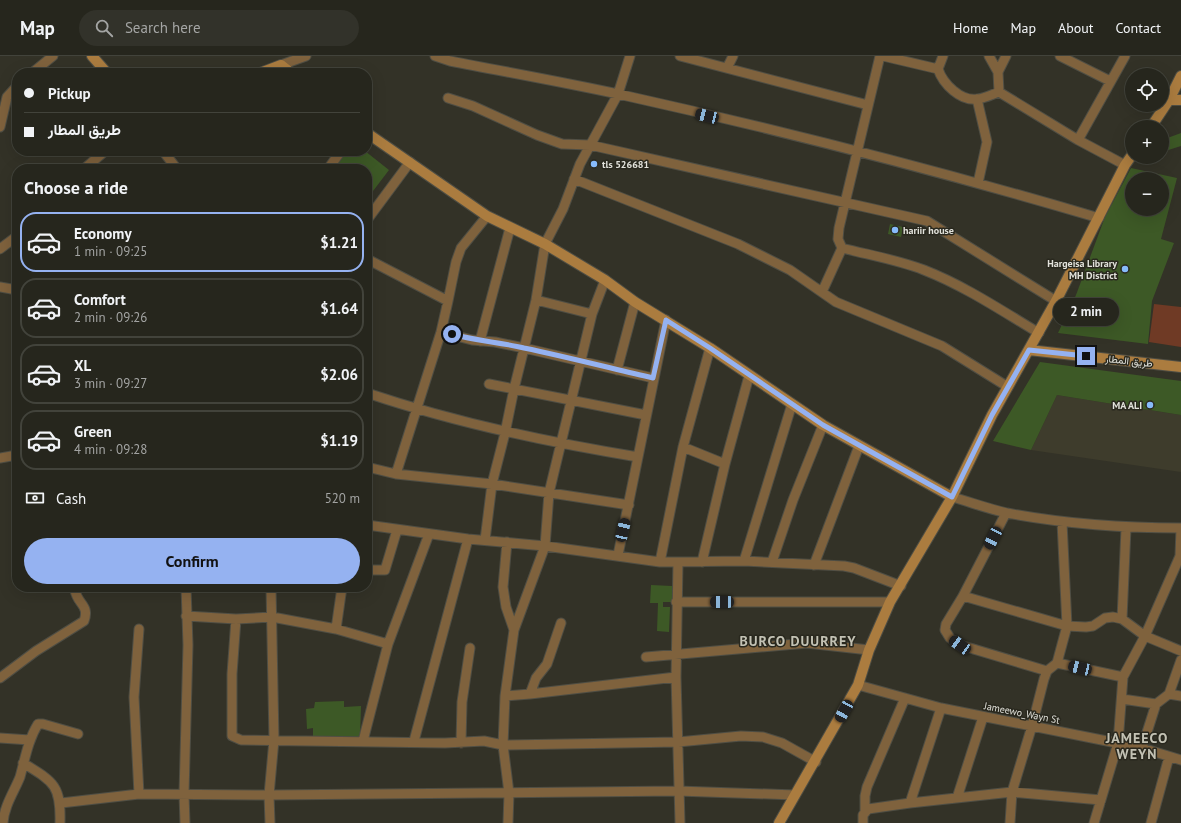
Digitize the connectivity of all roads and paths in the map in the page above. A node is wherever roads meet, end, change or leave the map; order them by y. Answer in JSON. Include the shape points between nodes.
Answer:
{"nodes":[{"id":1,"x":53,"y":56,"type":"edge"},
{"id":2,"x":92,"y":56,"type":"edge"},
{"id":3,"x":435,"y":56,"type":"edge"},
{"id":4,"x":630,"y":56,"type":"edge"},
{"id":5,"x":680,"y":56,"type":"edge"},
{"id":6,"x":733,"y":56,"type":"edge"},
{"id":7,"x":882,"y":56,"type":"edge"},
{"id":8,"x":943,"y":56,"type":"edge"},
{"id":9,"x":990,"y":56,"type":"edge"},
{"id":10,"x":1006,"y":56,"type":"edge"},
{"id":11,"x":1060,"y":56,"type":"edge"},
{"id":12,"x":1125,"y":56,"type":"edge"},
{"id":13,"x":305,"y":57,"type":"edge"},
{"id":14,"x":281,"y":65,"type":"junction"},
{"id":15,"x":38,"y":68,"type":"edge"},
{"id":16,"x":103,"y":68,"type":"edge"},
{"id":17,"x":273,"y":68,"type":"edge"},
{"id":18,"x":285,"y":68,"type":"edge"},
{"id":19,"x":727,"y":68,"type":"junction"},
{"id":20,"x":938,"y":69,"type":"junction"},
{"id":21,"x":998,"y":72,"type":"junction"},
{"id":22,"x":1181,"y":76,"type":"edge"},
{"id":23,"x":1110,"y":81,"type":"junction"},
{"id":24,"x":999,"y":92,"type":"junction"},
{"id":25,"x":618,"y":94,"type":"junction"},
{"id":26,"x":4,"y":95,"type":"edge"},
{"id":27,"x":448,"y":98,"type":"dead end"},
{"id":28,"x":977,"y":99,"type":"junction"},
{"id":29,"x":1169,"y":100,"type":"joint"},
{"id":30,"x":1181,"y":100,"type":"edge"},
{"id":31,"x":868,"y":105,"type":"junction"},
{"id":32,"x":0,"y":124,"type":"edge"},
{"id":33,"x":372,"y":136,"type":"edge"},
{"id":34,"x":1078,"y":140,"type":"junction"},
{"id":35,"x":590,"y":145,"type":"junction"},
{"id":36,"x":857,"y":152,"type":"junction"},
{"id":37,"x":99,"y":156,"type":"edge"},
{"id":38,"x":167,"y":156,"type":"edge"},
{"id":39,"x":410,"y":162,"type":"junction"},
{"id":40,"x":90,"y":164,"type":"edge"},
{"id":41,"x":173,"y":164,"type":"edge"},
{"id":42,"x":1125,"y":165,"type":"joint"},
{"id":43,"x":574,"y":179,"type":"junction"},
{"id":44,"x":978,"y":183,"type":"junction"},
{"id":45,"x":845,"y":203,"type":"junction"},
{"id":46,"x":372,"y":208,"type":"edge"},
{"id":47,"x":487,"y":216,"type":"junction"},
{"id":48,"x":1099,"y":218,"type":"junction"},
{"id":49,"x":510,"y":228,"type":"junction"},
{"id":50,"x":12,"y":240,"type":"edge"},
{"id":51,"x":545,"y":244,"type":"junction"},
{"id":52,"x":842,"y":248,"type":"junction"},
{"id":53,"x":0,"y":249,"type":"edge"},
{"id":54,"x":372,"y":262,"type":"edge"},
{"id":55,"x":605,"y":280,"type":"junction"},
{"id":56,"x":0,"y":287,"type":"edge"},
{"id":57,"x":12,"y":289,"type":"edge"},
{"id":58,"x":822,"y":292,"type":"junction"},
{"id":59,"x":536,"y":300,"type":"junction"},
{"id":60,"x":448,"y":301,"type":"junction"},
{"id":61,"x":1056,"y":301,"type":"junction"},
{"id":62,"x":635,"y":302,"type":"junction"},
{"id":63,"x":592,"y":314,"type":"junction"},
{"id":64,"x":666,"y":320,"type":"junction"},
{"id":65,"x":441,"y":332,"type":"junction"},
{"id":66,"x":1039,"y":333,"type":"junction"},
{"id":67,"x":480,"y":341,"type":"junction"},
{"id":68,"x":524,"y":348,"type":"junction"},
{"id":69,"x":710,"y":348,"type":"junction"},
{"id":70,"x":1029,"y":350,"type":"junction"},
{"id":71,"x":580,"y":361,"type":"junction"},
{"id":72,"x":1181,"y":367,"type":"edge"},
{"id":73,"x":617,"y":370,"type":"junction"},
{"id":74,"x":749,"y":376,"type":"junction"},
{"id":75,"x":653,"y":378,"type":"junction"},
{"id":76,"x":489,"y":384,"type":"dead end"},
{"id":77,"x":1008,"y":387,"type":"junction"},
{"id":78,"x":514,"y":389,"type":"junction"},
{"id":79,"x":372,"y":395,"type":"edge"},
{"id":80,"x":570,"y":400,"type":"junction"},
{"id":81,"x":792,"y":404,"type":"junction"},
{"id":82,"x":416,"y":410,"type":"junction"},
{"id":83,"x":646,"y":415,"type":"junction"},
{"id":84,"x":823,"y":425,"type":"junction"},
{"id":85,"x":506,"y":433,"type":"junction"},
{"id":86,"x":561,"y":445,"type":"junction"},
{"id":87,"x":859,"y":446,"type":"junction"},
{"id":88,"x":683,"y":447,"type":"junction"},
{"id":89,"x":12,"y":456,"type":"edge"},
{"id":90,"x":638,"y":457,"type":"junction"},
{"id":91,"x":0,"y":458,"type":"edge"},
{"id":92,"x":725,"y":464,"type":"junction"},
{"id":93,"x":372,"y":468,"type":"edge"},
{"id":94,"x":396,"y":474,"type":"junction"},
{"id":95,"x":492,"y":484,"type":"junction"},
{"id":96,"x":549,"y":493,"type":"junction"},
{"id":97,"x":952,"y":497,"type":"junction"},
{"id":98,"x":629,"y":505,"type":"junction"},
{"id":99,"x":1006,"y":513,"type":"junction"},
{"id":100,"x":1062,"y":522,"type":"junction"},
{"id":101,"x":372,"y":526,"type":"edge"},
{"id":102,"x":1126,"y":528,"type":"junction"},
{"id":103,"x":1181,"y":528,"type":"edge"},
{"id":104,"x":397,"y":530,"type":"junction"},
{"id":105,"x":430,"y":534,"type":"junction"},
{"id":106,"x":468,"y":539,"type":"junction"},
{"id":107,"x":485,"y":540,"type":"junction"},
{"id":108,"x":507,"y":542,"type":"junction"},
{"id":109,"x":545,"y":546,"type":"junction"},
{"id":110,"x":618,"y":556,"type":"junction"},
{"id":111,"x":1181,"y":556,"type":"edge"},
{"id":112,"x":744,"y":561,"type":"junction"},
{"id":113,"x":660,"y":562,"type":"junction"},
{"id":114,"x":678,"y":562,"type":"junction"},
{"id":115,"x":702,"y":562,"type":"junction"},
{"id":116,"x":772,"y":562,"type":"junction"},
{"id":117,"x":814,"y":564,"type":"junction"},
{"id":118,"x":372,"y":570,"type":"edge"},
{"id":119,"x":901,"y":586,"type":"junction"},
{"id":120,"x":75,"y":592,"type":"edge"},
{"id":121,"x":186,"y":592,"type":"edge"},
{"id":122,"x":271,"y":592,"type":"edge"},
{"id":123,"x":341,"y":592,"type":"edge"},
{"id":124,"x":964,"y":596,"type":"junction"},
{"id":125,"x":676,"y":602,"type":"junction"},
{"id":126,"x":890,"y":602,"type":"junction"},
{"id":127,"x":186,"y":616,"type":"junction"},
{"id":128,"x":272,"y":616,"type":"junction"},
{"id":129,"x":236,"y":619,"type":"junction"},
{"id":130,"x":1122,"y":619,"type":"junction"},
{"id":131,"x":561,"y":623,"type":"dead end"},
{"id":132,"x":1067,"y":626,"type":"junction"},
{"id":133,"x":139,"y":629,"type":"dead end"},
{"id":134,"x":336,"y":629,"type":"junction"},
{"id":135,"x":514,"y":630,"type":"junction"},
{"id":136,"x":1145,"y":636,"type":"junction"},
{"id":137,"x":388,"y":644,"type":"junction"},
{"id":138,"x":470,"y":648,"type":"dead end"},
{"id":139,"x":869,"y":650,"type":"junction"},
{"id":140,"x":1181,"y":651,"type":"edge"},
{"id":141,"x":676,"y":655,"type":"junction"},
{"id":142,"x":646,"y":657,"type":"dead end"},
{"id":143,"x":1181,"y":660,"type":"edge"},
{"id":144,"x":1057,"y":662,"type":"junction"},
{"id":145,"x":1047,"y":671,"type":"junction"},
{"id":146,"x":676,"y":677,"type":"junction"},
{"id":147,"x":1124,"y":677,"type":"junction"},
{"id":148,"x":0,"y":678,"type":"edge"},
{"id":149,"x":858,"y":685,"type":"junction"},
{"id":150,"x":530,"y":694,"type":"junction"},
{"id":151,"x":1169,"y":694,"type":"junction"},
{"id":152,"x":504,"y":696,"type":"junction"},
{"id":153,"x":1181,"y":696,"type":"edge"},
{"id":154,"x":905,"y":698,"type":"junction"},
{"id":155,"x":1122,"y":699,"type":"junction"},
{"id":156,"x":1156,"y":704,"type":"junction"},
{"id":157,"x":941,"y":708,"type":"junction"},
{"id":158,"x":982,"y":717,"type":"junction"},
{"id":159,"x":1032,"y":726,"type":"junction"},
{"id":160,"x":78,"y":734,"type":"dead end"},
{"id":161,"x":0,"y":738,"type":"edge"},
{"id":162,"x":30,"y":740,"type":"junction"},
{"id":163,"x":274,"y":740,"type":"junction"},
{"id":164,"x":363,"y":741,"type":"junction"},
{"id":165,"x":414,"y":742,"type":"junction"},
{"id":166,"x":678,"y":742,"type":"junction"},
{"id":167,"x":461,"y":743,"type":"junction"},
{"id":168,"x":1118,"y":743,"type":"junction"},
{"id":169,"x":503,"y":745,"type":"junction"},
{"id":170,"x":1142,"y":748,"type":"junction"},
{"id":171,"x":1169,"y":757,"type":"junction"},
{"id":172,"x":1181,"y":760,"type":"edge"},
{"id":173,"x":816,"y":762,"type":"junction"},
{"id":174,"x":23,"y":763,"type":"junction"},
{"id":175,"x":678,"y":791,"type":"junction"},
{"id":176,"x":1012,"y":792,"type":"junction"},
{"id":177,"x":509,"y":793,"type":"junction"},
{"id":178,"x":139,"y":794,"type":"junction"},
{"id":179,"x":184,"y":794,"type":"junction"},
{"id":180,"x":269,"y":795,"type":"junction"},
{"id":181,"x":795,"y":795,"type":"junction"},
{"id":182,"x":957,"y":798,"type":"junction"},
{"id":183,"x":1100,"y":800,"type":"junction"},
{"id":184,"x":61,"y":803,"type":"junction"},
{"id":185,"x":910,"y":803,"type":"junction"},
{"id":186,"x":865,"y":811,"type":"junction"},
{"id":187,"x":3,"y":823,"type":"edge"},
{"id":188,"x":60,"y":823,"type":"edge"},
{"id":189,"x":185,"y":823,"type":"edge"},
{"id":190,"x":270,"y":823,"type":"edge"},
{"id":191,"x":508,"y":823,"type":"edge"},
{"id":192,"x":680,"y":823,"type":"edge"},
{"id":193,"x":779,"y":823,"type":"edge"},
{"id":194,"x":863,"y":823,"type":"edge"},
{"id":195,"x":1010,"y":823,"type":"edge"},
{"id":196,"x":1094,"y":823,"type":"edge"},
{"id":197,"x":1150,"y":823,"type":"edge"}],
"edges":[{"from":1,"to":15,"type":"street"},
{"from":2,"to":16,"type":"main road"},
{"from":3,"to":25,"type":"street"},
{"from":4,"to":25,"type":"street"},
{"from":5,"to":19,"type":"street"},
{"from":6,"to":19,"type":"street"},
{"from":7,"to":20,"type":"street"},
{"from":7,"to":31,"type":"street"},
{"from":8,"to":20,"type":"street"},
{"from":9,"to":21,"type":"street"},
{"from":10,"to":21,"type":"street"},
{"from":11,"to":23,"type":"street"},
{"from":12,"to":23,"type":"street"},
{"from":13,"to":14,"type":"street"},
{"from":14,"to":17,"type":"main road"},
{"from":14,"to":18,"type":"main road"},
{"from":19,"to":31,"type":"street"},
{"from":20,"to":28,"type":"street","via":[[947,85],[963,96]]},
{"from":21,"to":24,"type":"street"},
{"from":22,"to":29,"type":"main road"},
{"from":23,"to":34,"type":"street"},
{"from":24,"to":28,"type":"street"},
{"from":24,"to":34,"type":"street"},
{"from":25,"to":35,"type":"street"},
{"from":25,"to":36,"type":"street"},
{"from":26,"to":32,"type":"street"},
{"from":27,"to":35,"type":"street","via":[[562,144]]},
{"from":28,"to":44,"type":"street","via":[[987,142]]},
{"from":29,"to":30,"type":"main road"},
{"from":31,"to":36,"type":"street"},
{"from":33,"to":39,"type":"main road"},
{"from":34,"to":42,"type":"street"},
{"from":35,"to":43,"type":"street"},
{"from":35,"to":45,"type":"street"},
{"from":36,"to":44,"type":"street"},
{"from":36,"to":45,"type":"street"},
{"from":37,"to":40,"type":"street"},
{"from":38,"to":41,"type":"street"},
{"from":39,"to":46,"type":"street"},
{"from":39,"to":47,"type":"main road"},
{"from":42,"to":48,"type":"main road"},
{"from":43,"to":51,"type":"street","via":[[563,209]]},
{"from":43,"to":58,"type":"street","via":[[738,244],[790,270]]},
{"from":44,"to":48,"type":"street"},
{"from":45,"to":52,"type":"street","via":[[838,234]]},
{"from":45,"to":61,"type":"street","via":[[927,222]]},
{"from":47,"to":49,"type":"main road"},
{"from":47,"to":60,"type":"street","via":[[461,248]]},
{"from":48,"to":61,"type":"main road"},
{"from":49,"to":51,"type":"main road"},
{"from":49,"to":67,"type":"street"},
{"from":50,"to":53,"type":"street"},
{"from":51,"to":55,"type":"main road"},
{"from":51,"to":59,"type":"street"},
{"from":52,"to":58,"type":"street"},
{"from":52,"to":66,"type":"street","via":[[925,270],[964,289]]},
{"from":54,"to":60,"type":"street"},
{"from":55,"to":62,"type":"main road"},
{"from":55,"to":63,"type":"street"},
{"from":56,"to":57,"type":"street"},
{"from":58,"to":77,"type":"street","via":[[836,302],[942,346]]},
{"from":59,"to":63,"type":"street"},
{"from":59,"to":68,"type":"street"},
{"from":60,"to":65,"type":"street"},
{"from":61,"to":66,"type":"main road"},
{"from":62,"to":64,"type":"main road"},
{"from":62,"to":73,"type":"street"},
{"from":63,"to":71,"type":"street"},
{"from":64,"to":69,"type":"main road"},
{"from":64,"to":75,"type":"street"},
{"from":65,"to":67,"type":"street"},
{"from":65,"to":82,"type":"street"},
{"from":66,"to":70,"type":"main road"},
{"from":67,"to":68,"type":"street"},
{"from":68,"to":71,"type":"street"},
{"from":68,"to":78,"type":"street"},
{"from":69,"to":74,"type":"main road"},
{"from":69,"to":88,"type":"street"},
{"from":70,"to":72,"type":"main road","name":"طريق المطار"},
{"from":70,"to":77,"type":"main road"},
{"from":71,"to":73,"type":"street"},
{"from":71,"to":80,"type":"street"},
{"from":73,"to":75,"type":"street"},
{"from":74,"to":81,"type":"main road"},
{"from":74,"to":92,"type":"street"},
{"from":75,"to":83,"type":"street"},
{"from":76,"to":78,"type":"street"},
{"from":77,"to":97,"type":"main road"},
{"from":78,"to":80,"type":"street"},
{"from":78,"to":85,"type":"street"},
{"from":79,"to":82,"type":"street"},
{"from":80,"to":83,"type":"street"},
{"from":80,"to":86,"type":"street"},
{"from":81,"to":84,"type":"main road"},
{"from":81,"to":112,"type":"street"},
{"from":82,"to":85,"type":"street"},
{"from":82,"to":94,"type":"street"},
{"from":83,"to":90,"type":"street"},
{"from":84,"to":87,"type":"main road"},
{"from":84,"to":116,"type":"street"},
{"from":85,"to":86,"type":"street"},
{"from":85,"to":95,"type":"street"},
{"from":86,"to":90,"type":"street"},
{"from":86,"to":96,"type":"street"},
{"from":87,"to":97,"type":"main road"},
{"from":87,"to":117,"type":"street"},
{"from":88,"to":92,"type":"street"},
{"from":88,"to":113,"type":"street"},
{"from":89,"to":91,"type":"street"},
{"from":90,"to":98,"type":"street"},
{"from":92,"to":115,"type":"street"},
{"from":93,"to":94,"type":"street"},
{"from":94,"to":95,"type":"street"},
{"from":95,"to":96,"type":"street"},
{"from":95,"to":107,"type":"street"},
{"from":96,"to":98,"type":"street"},
{"from":96,"to":109,"type":"street"},
{"from":97,"to":99,"type":"street"},
{"from":97,"to":119,"type":"main road"},
{"from":98,"to":110,"type":"street"},
{"from":99,"to":100,"type":"street"},
{"from":99,"to":124,"type":"street"},
{"from":100,"to":102,"type":"street"},
{"from":100,"to":132,"type":"street"},
{"from":101,"to":104,"type":"street"},
{"from":102,"to":103,"type":"street"},
{"from":102,"to":130,"type":"street"},
{"from":103,"to":111,"type":"street"},
{"from":104,"to":105,"type":"street"},
{"from":104,"to":118,"type":"street","via":[[385,570]]},
{"from":105,"to":106,"type":"street"},
{"from":105,"to":137,"type":"street"},
{"from":106,"to":107,"type":"street"},
{"from":106,"to":165,"type":"street"},
{"from":107,"to":108,"type":"street"},
{"from":108,"to":109,"type":"street"},
{"from":108,"to":135,"type":"street","via":[[503,587],[506,607]]},
{"from":109,"to":110,"type":"street"},
{"from":109,"to":135,"type":"street"},
{"from":110,"to":113,"type":"street"},
{"from":111,"to":136,"type":"street"},
{"from":112,"to":115,"type":"street"},
{"from":112,"to":116,"type":"street"},
{"from":113,"to":114,"type":"street"},
{"from":114,"to":115,"type":"street"},
{"from":114,"to":125,"type":"street"},
{"from":116,"to":117,"type":"street"},
{"from":117,"to":119,"type":"street","via":[[854,568]]},
{"from":119,"to":126,"type":"main road"},
{"from":120,"to":148,"type":"street","via":[[85,608],[84,621],[36,651]]},
{"from":121,"to":127,"type":"street"},
{"from":122,"to":128,"type":"street"},
{"from":123,"to":134,"type":"street"},
{"from":124,"to":132,"type":"street"},
{"from":124,"to":145,"type":"street","via":[[946,624],[945,630],[950,638],[960,645]]},
{"from":125,"to":126,"type":"street"},
{"from":125,"to":141,"type":"street"},
{"from":126,"to":139,"type":"main road"},
{"from":127,"to":129,"type":"street"},
{"from":127,"to":179,"type":"street","via":[[188,645]]},
{"from":128,"to":129,"type":"street"},
{"from":128,"to":134,"type":"street"},
{"from":128,"to":163,"type":"street"},
{"from":129,"to":163,"type":"street","via":[[232,674],[232,736],[241,740]]},
{"from":130,"to":132,"type":"street","via":[[1105,618],[1093,626],[1086,627]]},
{"from":130,"to":136,"type":"street"},
{"from":131,"to":150,"type":"street","via":[[547,664],[536,678]]},
{"from":132,"to":144,"type":"street"},
{"from":133,"to":178,"type":"street","via":[[134,697]]},
{"from":134,"to":137,"type":"street"},
{"from":135,"to":152,"type":"street"},
{"from":136,"to":140,"type":"street"},
{"from":136,"to":147,"type":"street"},
{"from":137,"to":164,"type":"street"},
{"from":138,"to":167,"type":"street","via":[[462,702]]},
{"from":139,"to":141,"type":"street","via":[[807,643]]},
{"from":139,"to":149,"type":"main road"},
{"from":141,"to":142,"type":"street"},
{"from":141,"to":146,"type":"street"},
{"from":143,"to":151,"type":"street"},
{"from":144,"to":145,"type":"street"},
{"from":144,"to":147,"type":"street"},
{"from":145,"to":159,"type":"street"},
{"from":146,"to":150,"type":"street"},
{"from":146,"to":166,"type":"street"},
{"from":147,"to":155,"type":"street"},
{"from":149,"to":154,"type":"street","name":"Jameewo_Wayn St"},
{"from":149,"to":173,"type":"main road"},
{"from":150,"to":152,"type":"street"},
{"from":151,"to":153,"type":"street"},
{"from":151,"to":156,"type":"street"},
{"from":152,"to":169,"type":"street"},
{"from":154,"to":157,"type":"street","name":"Jameewo_Wayn St"},
{"from":154,"to":186,"type":"street","via":[[867,787]]},
{"from":155,"to":156,"type":"street"},
{"from":155,"to":168,"type":"street"},
{"from":156,"to":170,"type":"street"},
{"from":157,"to":158,"type":"street","name":"Jameewo_Wayn St"},
{"from":157,"to":185,"type":"street"},
{"from":158,"to":159,"type":"street","name":"Jameewo_Wayn St"},
{"from":158,"to":182,"type":"street"},
{"from":159,"to":168,"type":"street","name":"Jameewo_Wayn St"},
{"from":159,"to":176,"type":"street"},
{"from":160,"to":162,"type":"street","via":[[38,724]]},
{"from":161,"to":162,"type":"street"},
{"from":162,"to":174,"type":"street"},
{"from":163,"to":164,"type":"street"},
{"from":163,"to":180,"type":"street"},
{"from":164,"to":165,"type":"street"},
{"from":165,"to":167,"type":"street"},
{"from":166,"to":169,"type":"street"},
{"from":166,"to":173,"type":"street","via":[[741,736],[763,737],[782,743]]},
{"from":166,"to":175,"type":"street"},
{"from":167,"to":169,"type":"street","via":[[484,741]]},
{"from":168,"to":170,"type":"street","name":"Jameewo_Wayn St"},
{"from":168,"to":183,"type":"street"},
{"from":169,"to":177,"type":"street"},
{"from":170,"to":171,"type":"street","name":"Jameewo_Wayn St"},
{"from":171,"to":172,"type":"street","name":"Jameewo_Wayn St"},
{"from":171,"to":197,"type":"street"},
{"from":173,"to":181,"type":"main road"},
{"from":174,"to":184,"type":"street","via":[[54,784]]},
{"from":174,"to":187,"type":"street","via":[[8,800]]},
{"from":175,"to":177,"type":"street"},
{"from":175,"to":181,"type":"street"},
{"from":175,"to":192,"type":"street"},
{"from":176,"to":182,"type":"street"},
{"from":176,"to":183,"type":"street"},
{"from":176,"to":195,"type":"street"},
{"from":177,"to":180,"type":"street"},
{"from":177,"to":191,"type":"street"},
{"from":178,"to":179,"type":"street"},
{"from":178,"to":184,"type":"street"},
{"from":179,"to":180,"type":"street"},
{"from":179,"to":189,"type":"street"},
{"from":180,"to":190,"type":"street"},
{"from":181,"to":193,"type":"main road"},
{"from":182,"to":185,"type":"street"},
{"from":183,"to":196,"type":"street"},
{"from":184,"to":188,"type":"street"},
{"from":185,"to":186,"type":"street"},
{"from":186,"to":194,"type":"street"}]}
